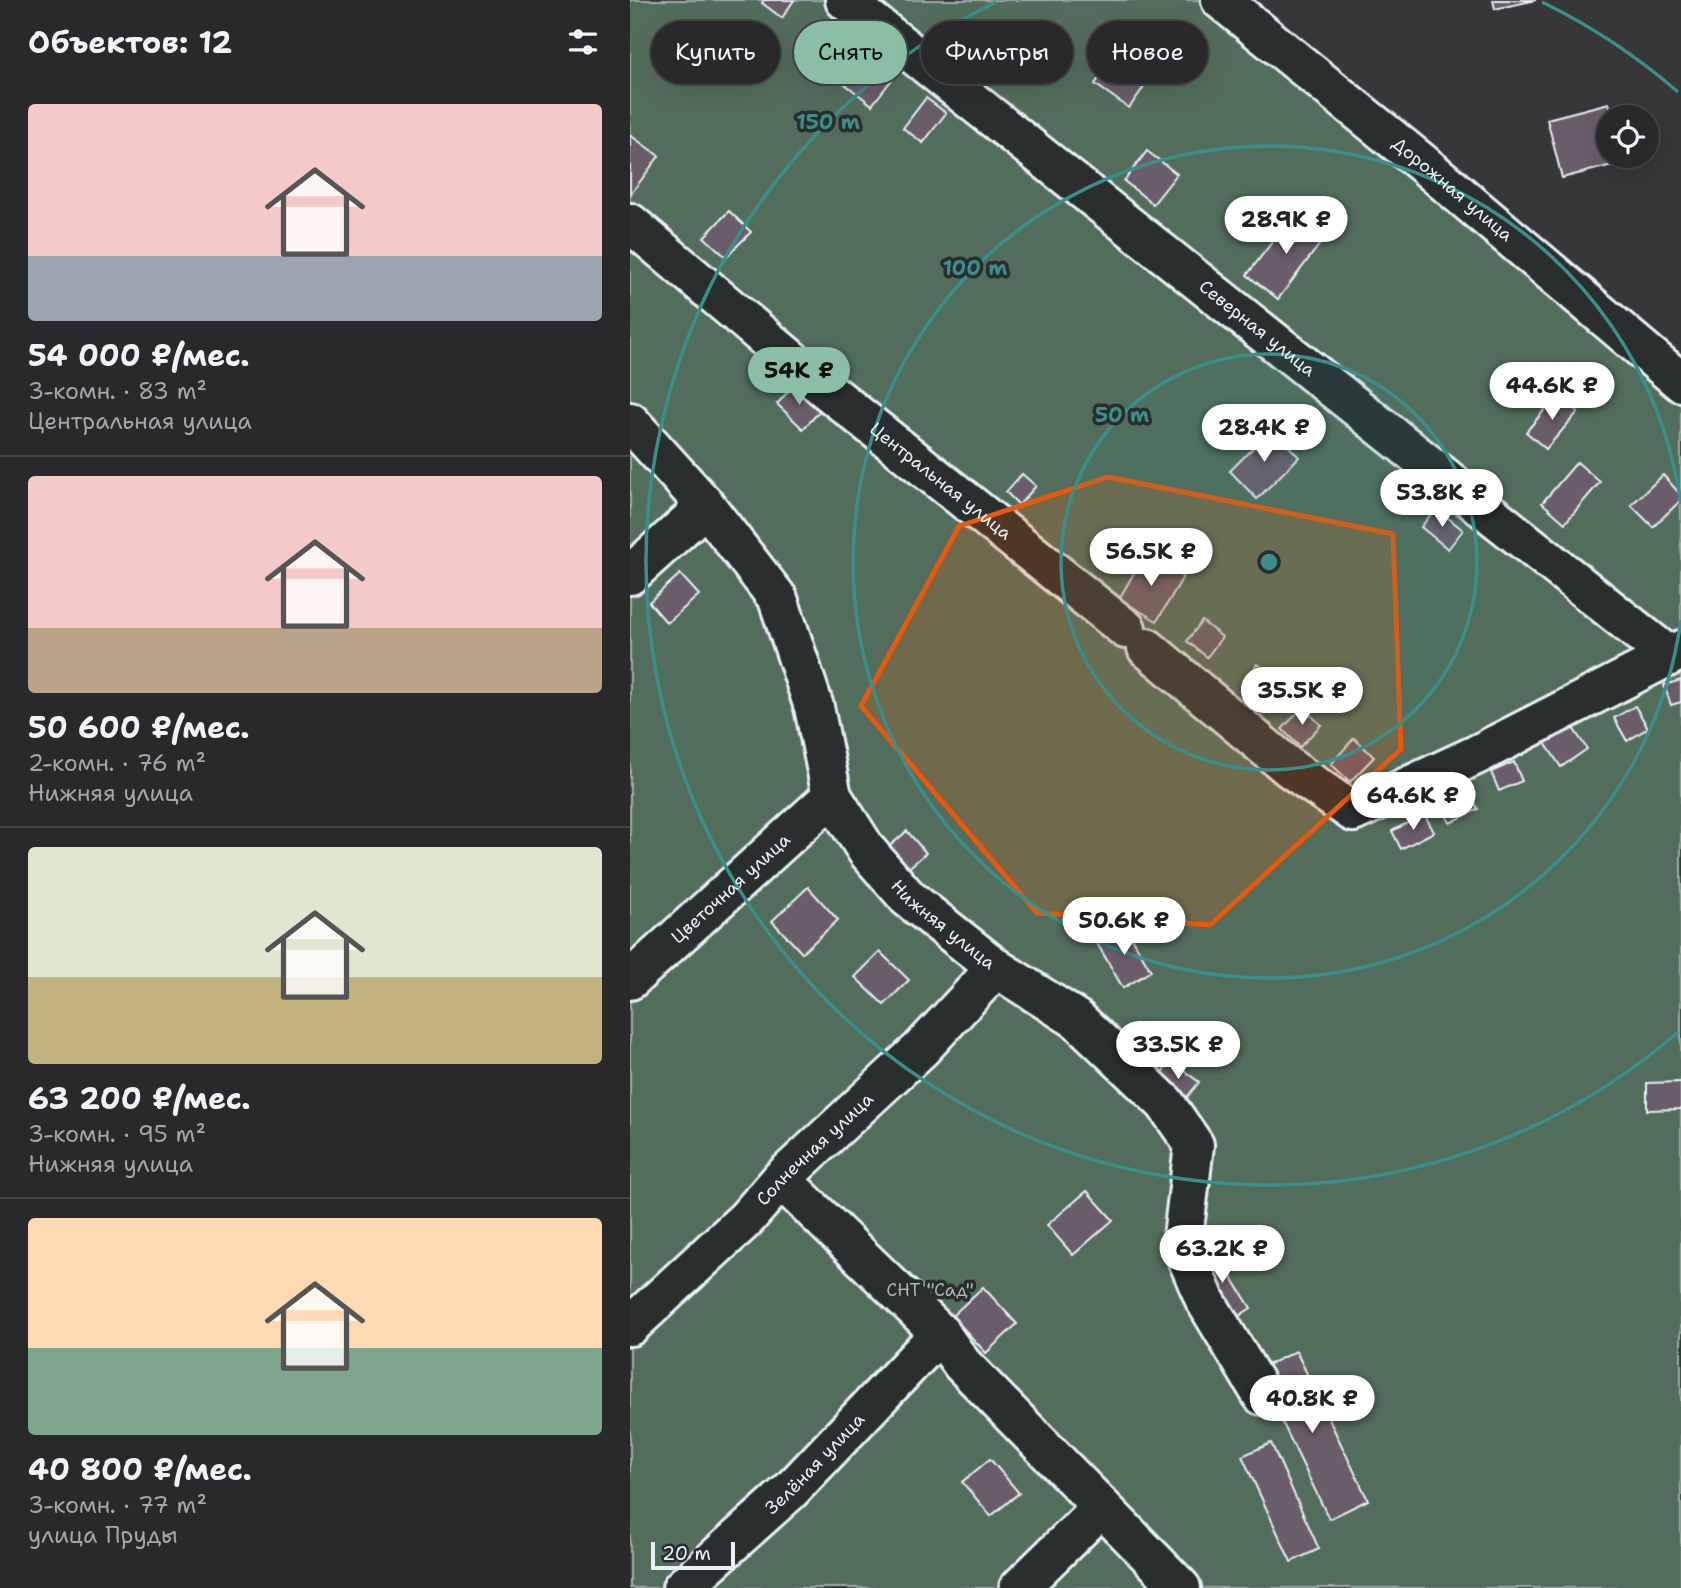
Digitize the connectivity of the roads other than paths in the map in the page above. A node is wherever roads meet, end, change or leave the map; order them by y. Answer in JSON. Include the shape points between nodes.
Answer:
{"nodes":[{"id":1,"x":845,"y":0,"type":"edge"},
{"id":2,"x":1220,"y":0,"type":"edge"},
{"id":3,"x":630,"y":223,"type":"edge"},
{"id":4,"x":1681,"y":382,"type":"edge"},
{"id":5,"x":630,"y":422,"type":"edge"},
{"id":6,"x":706,"y":506,"type":"junction"},
{"id":7,"x":630,"y":575,"type":"edge"},
{"id":8,"x":1675,"y":653,"type":"edge"},
{"id":9,"x":832,"y":796,"type":"junction"},
{"id":10,"x":996,"y":968,"type":"junction"},
{"id":11,"x":630,"y":980,"type":"edge"},
{"id":12,"x":781,"y":1179,"type":"junction"},
{"id":13,"x":630,"y":1326,"type":"edge"},
{"id":14,"x":940,"y":1334,"type":"junction"},
{"id":15,"x":1262,"y":1395,"type":"dead end"},
{"id":16,"x":1101,"y":1508,"type":"junction"},
{"id":17,"x":682,"y":1588,"type":"edge"},
{"id":18,"x":1018,"y":1588,"type":"edge"},
{"id":19,"x":1181,"y":1588,"type":"edge"}],
"edges":[{"from":1,"to":8,"type":"street","name":"Северная улица"},
{"from":2,"to":4,"type":"street","name":"Дорожная улица","via":[[1421,162]]},
{"from":3,"to":8,"type":"street","name":"Центральная улица","via":[[1291,769],[1353,812]]},
{"from":5,"to":6,"type":"street","name":"Нижняя улица"},
{"from":6,"to":7,"type":"street"},
{"from":6,"to":9,"type":"street","name":"Нижняя улица","via":[[778,599],[814,707]]},
{"from":9,"to":10,"type":"street","name":"Нижняя улица","via":[[867,851],[908,898]]},
{"from":9,"to":11,"type":"street","name":"Цветочная улица"},
{"from":10,"to":12,"type":"street","name":"Солнечная улица","via":[[921,1049]]},
{"from":10,"to":15,"type":"street","name":"Нижняя улица","via":[[1078,1020],[1165,1103],[1194,1145],[1182,1246],[1205,1300]]},
{"from":12,"to":13,"type":"street","name":"Солнечная улица","via":[[746,1219]]},
{"from":12,"to":14,"type":"street"},
{"from":14,"to":16,"type":"street","via":[[962,1364]]},
{"from":14,"to":17,"type":"street","name":"Зелёная улица","via":[[789,1491]]},
{"from":16,"to":18,"type":"street"},
{"from":16,"to":19,"type":"street"}]}
